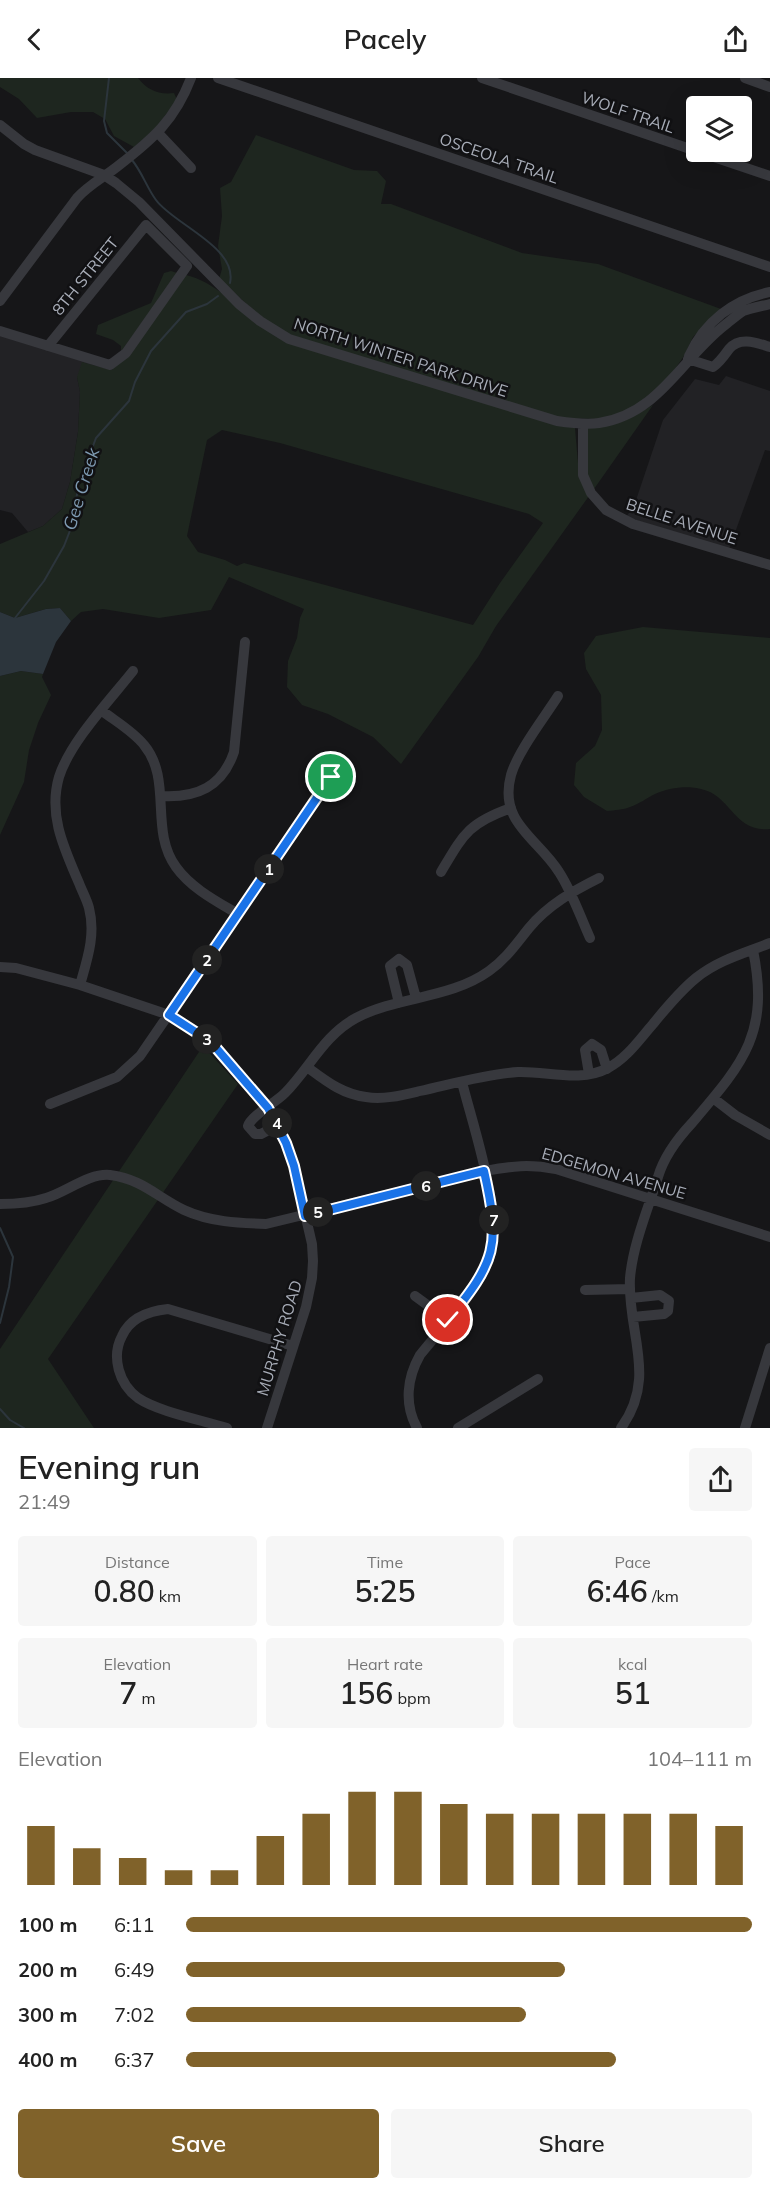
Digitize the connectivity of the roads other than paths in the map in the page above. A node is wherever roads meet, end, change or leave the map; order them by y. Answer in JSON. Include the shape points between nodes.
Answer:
{"nodes":[{"id":1,"x":191,"y":78,"type":"edge"},
{"id":2,"x":218,"y":78,"type":"edge"},
{"id":3,"x":482,"y":78,"type":"edge"},
{"id":4,"x":745,"y":78,"type":"edge"},
{"id":5,"x":770,"y":87,"type":"edge"},
{"id":6,"x":0,"y":125,"type":"edge"},
{"id":7,"x":158,"y":133,"type":"junction"},
{"id":8,"x":686,"y":147,"type":"edge"},
{"id":9,"x":729,"y":162,"type":"edge"},
{"id":10,"x":191,"y":168,"type":"dead end"},
{"id":11,"x":104,"y":175,"type":"junction"},
{"id":12,"x":770,"y":176,"type":"edge"},
{"id":13,"x":770,"y":267,"type":"edge"},
{"id":14,"x":770,"y":292,"type":"edge"},
{"id":15,"x":0,"y":301,"type":"edge"},
{"id":16,"x":770,"y":304,"type":"edge"},
{"id":17,"x":0,"y":331,"type":"edge"},
{"id":18,"x":48,"y":346,"type":"junction"},
{"id":19,"x":770,"y":347,"type":"edge"},
{"id":20,"x":688,"y":359,"type":"junction"},
{"id":21,"x":583,"y":424,"type":"junction"},
{"id":22,"x":770,"y":565,"type":"edge"},
{"id":23,"x":245,"y":642,"type":"dead end"},
{"id":24,"x":133,"y":671,"type":"dead end"},
{"id":25,"x":558,"y":696,"type":"dead end"},
{"id":26,"x":101,"y":710,"type":"junction"},
{"id":27,"x":331,"y":777,"type":"dead end"},
{"id":28,"x":161,"y":796,"type":"junction"},
{"id":29,"x":511,"y":808,"type":"junction"},
{"id":30,"x":441,"y":872,"type":"dead end"},
{"id":31,"x":599,"y":878,"type":"dead end"},
{"id":32,"x":571,"y":893,"type":"junction"},
{"id":33,"x":238,"y":914,"type":"junction"},
{"id":34,"x":590,"y":938,"type":"dead end"},
{"id":35,"x":770,"y":944,"type":"edge"},
{"id":36,"x":753,"y":950,"type":"junction"},
{"id":37,"x":0,"y":967,"type":"edge"},
{"id":38,"x":80,"y":985,"type":"junction"},
{"id":39,"x":416,"y":998,"type":"junction"},
{"id":40,"x":399,"y":1003,"type":"junction"},
{"id":41,"x":169,"y":1015,"type":"junction"},
{"id":42,"x":307,"y":1067,"type":"junction"},
{"id":43,"x":607,"y":1069,"type":"junction"},
{"id":44,"x":589,"y":1074,"type":"junction"},
{"id":45,"x":462,"y":1082,"type":"junction"},
{"id":46,"x":713,"y":1098,"type":"junction"},
{"id":47,"x":50,"y":1104,"type":"dead end"},
{"id":48,"x":268,"y":1108,"type":"junction"},
{"id":49,"x":278,"y":1125,"type":"junction"},
{"id":50,"x":770,"y":1135,"type":"edge"},
{"id":51,"x":484,"y":1171,"type":"junction"},
{"id":52,"x":651,"y":1199,"type":"junction"},
{"id":53,"x":0,"y":1204,"type":"edge"},
{"id":54,"x":305,"y":1216,"type":"junction"},
{"id":55,"x":770,"y":1237,"type":"edge"},
{"id":56,"x":585,"y":1290,"type":"dead end"},
{"id":57,"x":631,"y":1293,"type":"junction"},
{"id":58,"x":415,"y":1296,"type":"dead end"},
{"id":59,"x":633,"y":1317,"type":"junction"},
{"id":60,"x":448,"y":1320,"type":"junction"},
{"id":61,"x":293,"y":1346,"type":"junction"},
{"id":62,"x":770,"y":1348,"type":"edge"},
{"id":63,"x":538,"y":1379,"type":"dead end"},
{"id":64,"x":227,"y":1428,"type":"edge"},
{"id":65,"x":267,"y":1428,"type":"edge"},
{"id":66,"x":417,"y":1428,"type":"edge"},
{"id":67,"x":458,"y":1428,"type":"edge"},
{"id":68,"x":621,"y":1428,"type":"edge"},
{"id":69,"x":745,"y":1428,"type":"edge"}],
"edges":[{"from":1,"to":7,"type":"street","via":[[174,115]]},
{"from":2,"to":13,"type":"street","name":"OSCEOLA TRAIL"},
{"from":3,"to":8,"type":"street","name":"WOLF TRAIL"},
{"from":4,"to":5,"type":"street"},
{"from":6,"to":11,"type":"street","name":"NORTH WINTER PARK DRIVE","via":[[35,150]]},
{"from":7,"to":10,"type":"street"},
{"from":7,"to":11,"type":"street"},
{"from":9,"to":12,"type":"street","name":"WOLF TRAIL"},
{"from":11,"to":15,"type":"street","via":[[77,198]]},
{"from":11,"to":21,"type":"street","name":"NORTH WINTER PARK DRIVE","via":[[139,202],[239,304],[289,339],[557,421]]},
{"from":14,"to":20,"type":"street","name":"NORTH WINTER PARK DRIVE","via":[[736,304],[714,319],[696,339]]},
{"from":16,"to":20,"type":"street","name":"NORTH WINTER PARK DRIVE","via":[[743,312]]},
{"from":17,"to":18,"type":"street"},
{"from":18,"to":18,"type":"street","name":"8TH STREET","via":[[146,225],[187,266],[126,353],[110,365]]},
{"from":19,"to":20,"type":"street","via":[[738,343],[713,367]]},
{"from":20,"to":21,"type":"street","name":"NORTH WINTER PARK DRIVE","via":[[652,401],[627,415]]},
{"from":21,"to":22,"type":"street","name":"BELLE AVENUE","via":[[583,475],[591,493],[606,510],[633,524]]},
{"from":23,"to":28,"type":"street","via":[[230,764],[212,785],[188,795]]},
{"from":24,"to":26,"type":"street"},
{"from":25,"to":29,"type":"street","via":[[515,765],[509,786]]},
{"from":26,"to":28,"type":"street","via":[[145,746],[155,765]]},
{"from":26,"to":38,"type":"street","via":[[73,748],[57,790],[55,819],[89,907],[91,922],[90,952]]},
{"from":27,"to":33,"type":"street"},
{"from":28,"to":33,"type":"street","via":[[162,835],[175,866],[201,892]]},
{"from":29,"to":30,"type":"street","via":[[472,826]]},
{"from":29,"to":32,"type":"street","via":[[520,828],[548,856]]},
{"from":31,"to":32,"type":"street"},
{"from":32,"to":34,"type":"street"},
{"from":32,"to":39,"type":"street","via":[[547,910],[513,951],[489,972],[463,986]]},
{"from":33,"to":41,"type":"street"},
{"from":35,"to":36,"type":"street"},
{"from":36,"to":43,"type":"street","via":[[725,960],[697,977],[635,1047]]},
{"from":36,"to":46,"type":"street","via":[[763,991],[760,1023],[748,1054]]},
{"from":37,"to":38,"type":"street","name":"MURPHY ROAD"},
{"from":38,"to":41,"type":"street","name":"MURPHY ROAD"},
{"from":39,"to":40,"type":"street"},
{"from":39,"to":40,"type":"street","via":[[406,965],[399,959],[390,966]]},
{"from":40,"to":42,"type":"street","via":[[345,1025],[329,1038]]},
{"from":41,"to":47,"type":"street","via":[[140,1056],[117,1077]]},
{"from":41,"to":48,"type":"street","name":"MURPHY ROAD","via":[[211,1042]]},
{"from":42,"to":45,"type":"street","via":[[345,1093],[369,1098],[399,1096]]},
{"from":42,"to":48,"type":"street"},
{"from":43,"to":44,"type":"street"},
{"from":43,"to":44,"type":"street","via":[[601,1050],[592,1044],[585,1050]]},
{"from":44,"to":45,"type":"street","via":[[571,1077],[517,1072]]},
{"from":45,"to":51,"type":"street"},
{"from":46,"to":50,"type":"street"},
{"from":46,"to":52,"type":"street","via":[[667,1157]]},
{"from":48,"to":49,"type":"street","name":"MURPHY ROAD"},
{"from":48,"to":49,"type":"street","via":[[250,1121],[250,1130],[261,1134]]},
{"from":49,"to":54,"type":"street","name":"MURPHY ROAD","via":[[294,1166]]},
{"from":51,"to":52,"type":"street","name":"EDGEMON AVENUE","via":[[535,1165]]},
{"from":51,"to":54,"type":"street","name":"EDGEMON AVENUE"},
{"from":51,"to":60,"type":"street","via":[[494,1224],[492,1248],[474,1288]]},
{"from":52,"to":55,"type":"street","name":"EDGEMON AVENUE"},
{"from":52,"to":57,"type":"street","via":[[633,1257]]},
{"from":53,"to":54,"type":"street","name":"EDGEMON AVENUE","via":[[45,1199],[106,1175],[132,1179],[185,1210],[221,1221],[266,1224]]},
{"from":54,"to":61,"type":"street","name":"MURPHY ROAD","via":[[312,1244],[312,1278]]},
{"from":56,"to":57,"type":"street"},
{"from":57,"to":59,"type":"street"},
{"from":57,"to":59,"type":"street","via":[[660,1295],[669,1301],[664,1314]]},
{"from":58,"to":60,"type":"street"},
{"from":59,"to":68,"type":"street","via":[[641,1373],[634,1406]]},
{"from":60,"to":66,"type":"street","via":[[420,1355],[410,1376],[408,1400]]},
{"from":61,"to":64,"type":"street","via":[[168,1309],[148,1313],[126,1328],[118,1346],[117,1363],[120,1375],[138,1397]]},
{"from":61,"to":65,"type":"street","name":"MURPHY ROAD"},
{"from":62,"to":69,"type":"street"},
{"from":63,"to":67,"type":"street"}]}
